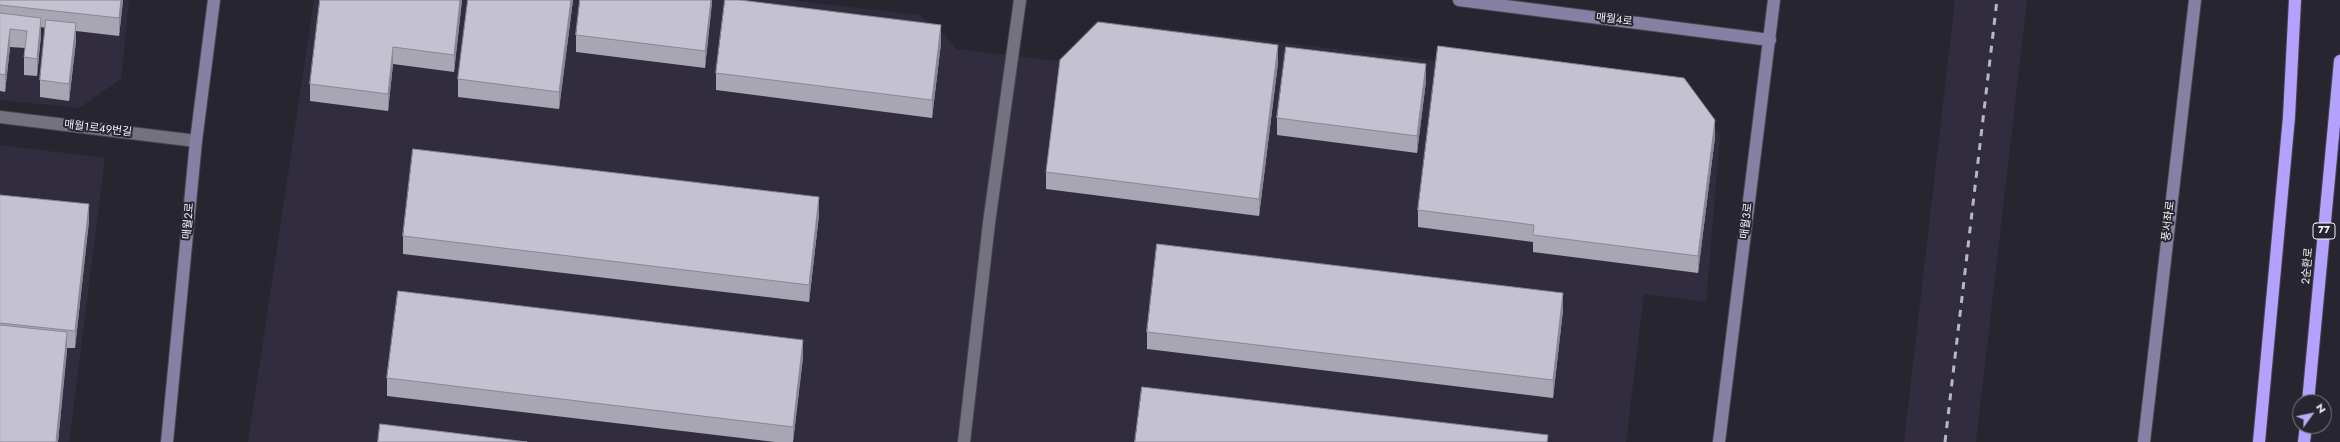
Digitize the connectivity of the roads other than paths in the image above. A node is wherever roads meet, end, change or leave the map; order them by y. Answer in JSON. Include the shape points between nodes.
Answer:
{"nodes":[{"id":1,"x":214,"y":0,"type":"edge"},
{"id":2,"x":1020,"y":0,"type":"edge"},
{"id":3,"x":1459,"y":0,"type":"edge"},
{"id":4,"x":1774,"y":0,"type":"edge"},
{"id":5,"x":2195,"y":0,"type":"edge"},
{"id":6,"x":2295,"y":0,"type":"edge"},
{"id":7,"x":1770,"y":40,"type":"junction"},
{"id":8,"x":2340,"y":61,"type":"edge"},
{"id":9,"x":0,"y":118,"type":"edge"},
{"id":10,"x":196,"y":141,"type":"junction"},
{"id":11,"x":2309,"y":394,"type":"edge"},
{"id":12,"x":167,"y":442,"type":"edge"},
{"id":13,"x":964,"y":442,"type":"edge"},
{"id":14,"x":1719,"y":442,"type":"edge"},
{"id":15,"x":2144,"y":442,"type":"edge"},
{"id":16,"x":2259,"y":442,"type":"edge"}],
"edges":[{"from":1,"to":10,"type":"street","name":"매월2로"},
{"from":2,"to":13,"type":"street","via":[[989,223]]},
{"from":3,"to":7,"type":"street","name":"매월4로"},
{"from":4,"to":7,"type":"street","name":"매월3로"},
{"from":5,"to":15,"type":"street","name":"풍서좌로"},
{"from":6,"to":16,"type":"highway","via":[[2289,117]]},
{"from":7,"to":14,"type":"street","name":"매월3로"},
{"from":8,"to":11,"type":"highway","name":"2순환로","number":"77"},
{"from":9,"to":10,"type":"street","name":"매월1로49번길"},
{"from":10,"to":12,"type":"street","name":"매월2로"}]}
